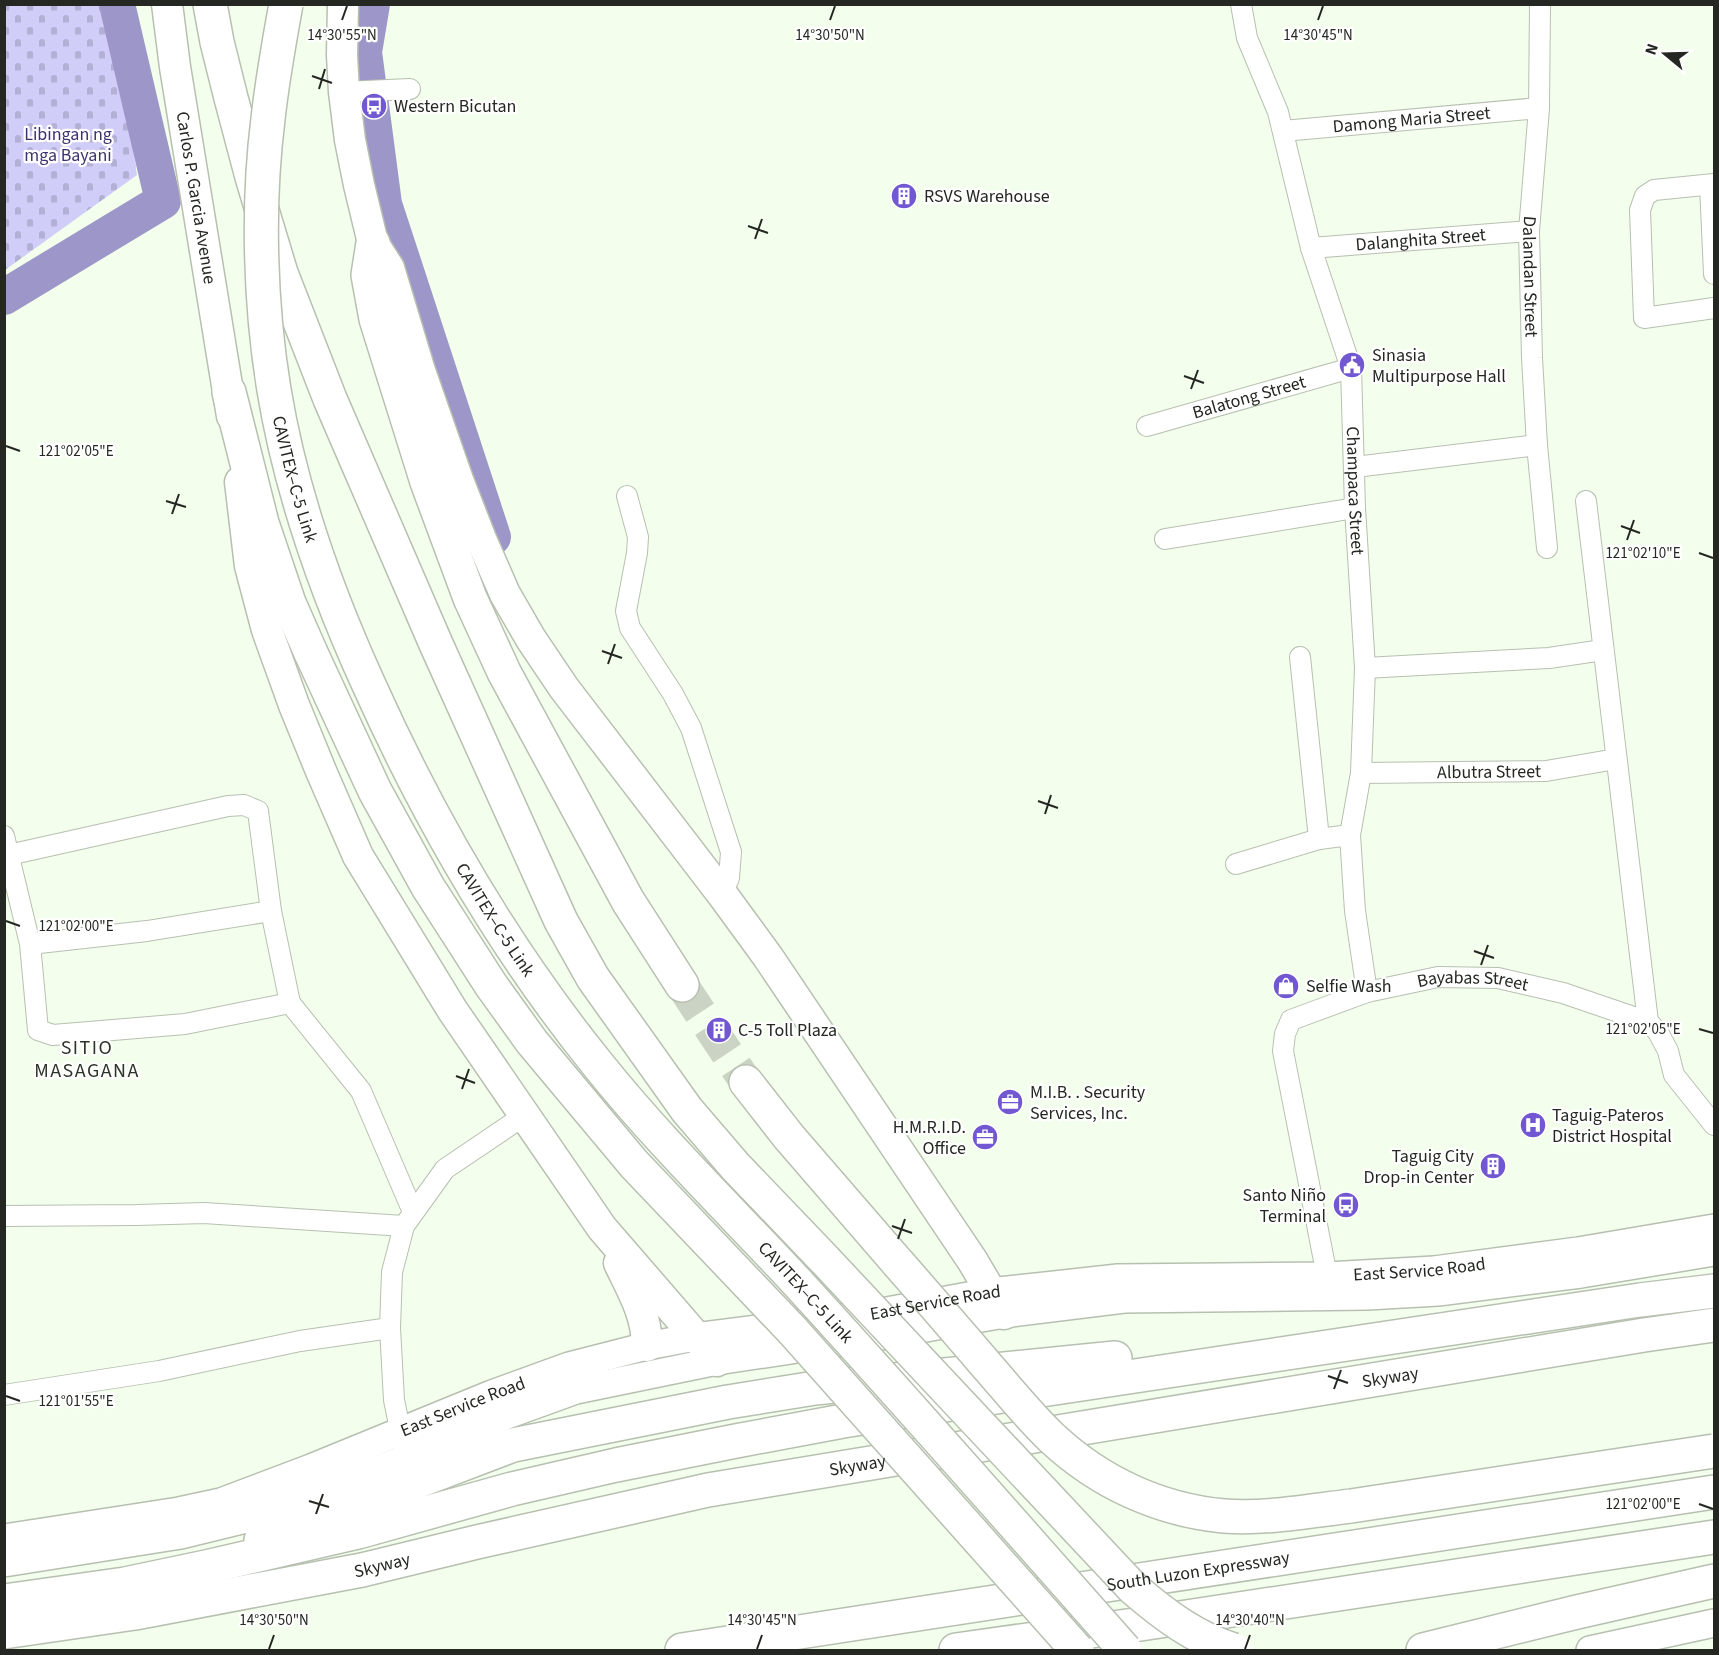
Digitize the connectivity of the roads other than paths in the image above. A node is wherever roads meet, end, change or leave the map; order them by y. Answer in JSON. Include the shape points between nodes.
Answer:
{"nodes":[{"id":1,"x":167,"y":4,"type":"edge"},
{"id":2,"x":210,"y":4,"type":"edge"},
{"id":3,"x":286,"y":4,"type":"edge"},
{"id":4,"x":343,"y":4,"type":"edge"},
{"id":5,"x":1241,"y":4,"type":"edge"},
{"id":6,"x":1540,"y":4,"type":"edge"},
{"id":7,"x":402,"y":89,"type":"dead end"},
{"id":8,"x":353,"y":91,"type":"junction"},
{"id":9,"x":1539,"y":108,"type":"junction"},
{"id":10,"x":1283,"y":131,"type":"junction"},
{"id":11,"x":1712,"y":185,"type":"edge"},
{"id":12,"x":1529,"y":231,"type":"junction"},
{"id":13,"x":373,"y":243,"type":"junction"},
{"id":14,"x":1311,"y":248,"type":"junction"},
{"id":15,"x":1714,"y":274,"type":"edge"},
{"id":16,"x":1714,"y":308,"type":"edge"},
{"id":17,"x":1351,"y":368,"type":"junction"},
{"id":18,"x":229,"y":392,"type":"junction"},
{"id":19,"x":1147,"y":426,"type":"dead end"},
{"id":20,"x":1537,"y":445,"type":"junction"},
{"id":21,"x":1355,"y":467,"type":"junction"},
{"id":22,"x":627,"y":496,"type":"dead end"},
{"id":23,"x":1586,"y":501,"type":"dead end"},
{"id":24,"x":1355,"y":508,"type":"junction"},
{"id":25,"x":1165,"y":539,"type":"dead end"},
{"id":26,"x":1547,"y":548,"type":"dead end"},
{"id":27,"x":1603,"y":650,"type":"junction"},
{"id":28,"x":1300,"y":657,"type":"dead end"},
{"id":29,"x":1365,"y":668,"type":"junction"},
{"id":30,"x":1616,"y":759,"type":"junction"},
{"id":31,"x":1361,"y":773,"type":"junction"},
{"id":32,"x":1350,"y":835,"type":"junction"},
{"id":33,"x":1319,"y":838,"type":"junction"},
{"id":34,"x":6,"y":849,"type":"edge"},
{"id":35,"x":1236,"y":864,"type":"dead end"},
{"id":36,"x":722,"y":894,"type":"junction"},
{"id":37,"x":271,"y":911,"type":"junction"},
{"id":38,"x":30,"y":944,"type":"junction"},
{"id":39,"x":682,"y":985,"type":"tunnel mouth"},
{"id":40,"x":1366,"y":992,"type":"junction"},
{"id":41,"x":290,"y":1003,"type":"junction"},
{"id":42,"x":1648,"y":1022,"type":"junction"},
{"id":43,"x":746,"y":1082,"type":"tunnel mouth"},
{"id":44,"x":525,"y":1116,"type":"junction"},
{"id":45,"x":1714,"y":1125,"type":"edge"},
{"id":46,"x":4,"y":1216,"type":"edge"},
{"id":47,"x":409,"y":1219,"type":"junction"},
{"id":48,"x":602,"y":1228,"type":"junction"},
{"id":49,"x":1714,"y":1228,"type":"edge"},
{"id":50,"x":1714,"y":1252,"type":"edge"},
{"id":51,"x":1327,"y":1276,"type":"junction"},
{"id":52,"x":1436,"y":1281,"type":"junction"},
{"id":53,"x":1714,"y":1291,"type":"edge"},
{"id":54,"x":997,"y":1303,"type":"junction"},
{"id":55,"x":1714,"y":1325,"type":"edge"},
{"id":56,"x":390,"y":1328,"type":"junction"},
{"id":57,"x":695,"y":1337,"type":"junction"},
{"id":58,"x":647,"y":1346,"type":"junction"},
{"id":59,"x":717,"y":1361,"type":"junction"},
{"id":60,"x":4,"y":1395,"type":"edge"},
{"id":61,"x":400,"y":1432,"type":"junction"},
{"id":62,"x":1714,"y":1451,"type":"edge"},
{"id":63,"x":407,"y":1458,"type":"junction"},
{"id":64,"x":1714,"y":1492,"type":"edge"},
{"id":65,"x":1714,"y":1537,"type":"edge"},
{"id":66,"x":4,"y":1538,"type":"edge"},
{"id":67,"x":4,"y":1563,"type":"edge"},
{"id":68,"x":1714,"y":1581,"type":"edge"},
{"id":69,"x":4,"y":1601,"type":"edge"},
{"id":70,"x":1714,"y":1623,"type":"edge"},
{"id":71,"x":4,"y":1632,"type":"edge"},
{"id":72,"x":1130,"y":1638,"type":"edge"},
{"id":73,"x":682,"y":1650,"type":"edge"},
{"id":74,"x":956,"y":1650,"type":"edge"},
{"id":75,"x":1077,"y":1650,"type":"edge"},
{"id":76,"x":1085,"y":1650,"type":"edge"},
{"id":77,"x":1234,"y":1650,"type":"edge"},
{"id":78,"x":1423,"y":1650,"type":"edge"},
{"id":79,"x":1590,"y":1650,"type":"edge"}],
"edges":[{"from":1,"to":18,"type":"main road","name":"Carlos P. Garcia Avenue"},
{"from":2,"to":77,"type":"highway","bridge":true,"via":[[231,98],[281,273],[334,410],[561,921],[593,978],[687,1110],[735,1166],[1133,1588],[1184,1626]]},
{"from":3,"to":72,"type":"highway","name":"CAVITEX–C-5 Link","bridge":true,"via":[[267,124],[263,198],[265,305],[274,392],[294,483],[322,572],[360,667],[409,771],[478,895],[599,1066],[863,1356]]},
{"from":4,"to":8,"type":"main road","via":[[342,55]]},
{"from":5,"to":10,"type":"street","name":"Champaca Street","via":[[1247,38]]},
{"from":6,"to":9,"type":"street","name":"Dalandan Street"},
{"from":7,"to":8,"type":"street"},
{"from":8,"to":13,"type":"main road","via":[[350,140]]},
{"from":9,"to":10,"type":"street","name":"Damong Maria Street"},
{"from":9,"to":12,"type":"street","name":"Dalandan Street"},
{"from":10,"to":14,"type":"street","name":"Champaca Street"},
{"from":11,"to":15,"type":"street"},
{"from":11,"to":16,"type":"street","via":[[1654,190],[1646,196],[1640,210],[1644,318]]},
{"from":12,"to":14,"type":"street","name":"Dalanghita Street"},
{"from":12,"to":20,"type":"street","name":"Dalandan Street"},
{"from":13,"to":36,"type":"main road","via":[[389,268],[458,480],[509,601],[564,688]]},
{"from":13,"to":39,"type":"highway","via":[[368,275],[376,319],[427,482],[470,598],[504,672],[623,891]]},
{"from":14,"to":17,"type":"street","name":"Champaca Street"},
{"from":17,"to":19,"type":"street","name":"Balatong Street"},
{"from":17,"to":21,"type":"street","name":"Champaca Street"},
{"from":18,"to":44,"type":"main road","name":"Carlos P. Garcia Avenue","via":[[250,566],[267,630],[321,771],[358,856],[453,1011]]},
{"from":18,"to":75,"type":"highway","name":"CAVITEX–C-5 Link","bridge":true,"via":[[262,523],[311,653],[375,791],[428,886],[491,985],[532,1042],[634,1164],[793,1331]]},
{"from":20,"to":21,"type":"street"},
{"from":20,"to":26,"type":"street","name":"Dalandan Street"},
{"from":21,"to":24,"type":"street","name":"Champaca Street"},
{"from":22,"to":36,"type":"street","via":[[638,537],[626,611],[630,628],[691,728],[731,852],[729,878]]},
{"from":23,"to":27,"type":"street"},
{"from":24,"to":25,"type":"street"},
{"from":24,"to":29,"type":"street","name":"Champaca Street"},
{"from":27,"to":29,"type":"street","via":[[1549,658]]},
{"from":27,"to":30,"type":"street"},
{"from":28,"to":33,"type":"street"},
{"from":29,"to":31,"type":"street","name":"Champaca Street"},
{"from":30,"to":31,"type":"street","name":"Albutra Street","via":[[1546,771]]},
{"from":30,"to":42,"type":"street"},
{"from":31,"to":32,"type":"street","name":"Champaca Street"},
{"from":32,"to":33,"type":"street"},
{"from":32,"to":40,"type":"street","name":"Champaca Street"},
{"from":33,"to":35,"type":"street"},
{"from":34,"to":37,"type":"street","via":[[244,805],[258,811]]},
{"from":34,"to":38,"type":"street"},
{"from":36,"to":54,"type":"main road","via":[[822,1036]]},
{"from":37,"to":38,"type":"street"},
{"from":37,"to":41,"type":"street"},
{"from":38,"to":41,"type":"street","via":[[38,1030],[43,1033],[185,1024]]},
{"from":40,"to":42,"type":"street","name":"Bayabas Street","via":[[1438,977],[1498,978],[1557,992]]},
{"from":40,"to":51,"type":"street","name":"Bayabas Street","via":[[1291,1020],[1285,1034],[1283,1051]]},
{"from":41,"to":47,"type":"street","via":[[361,1091]]},
{"from":42,"to":45,"type":"street","via":[[1668,1051],[1674,1075]]},
{"from":43,"to":62,"type":"highway","bridge":true,"via":[[1035,1421],[1089,1468],[1120,1487],[1153,1500],[1223,1516],[1296,1513]]},
{"from":44,"to":47,"type":"street","via":[[445,1168]]},
{"from":44,"to":48,"type":"main road","name":"Carlos P. Garcia Avenue"},
{"from":46,"to":47,"type":"street","via":[[204,1213]]},
{"from":47,"to":56,"type":"street","via":[[392,1272]]},
{"from":48,"to":57,"type":"main road"},
{"from":48,"to":58,"type":"main road","via":[[644,1318]]},
{"from":49,"to":52,"type":"main road","name":"East Service Road"},
{"from":50,"to":52,"type":"main road","name":"East Service Road","via":[[1581,1274]]},
{"from":51,"to":52,"type":"main road","name":"East Service Road"},
{"from":51,"to":54,"type":"main road","name":"East Service Road","via":[[1118,1278]]},
{"from":52,"to":54,"type":"main road","name":"East Service Road","via":[[1367,1296]]},
{"from":53,"to":69,"type":"highway","name":"Skyway","via":[[900,1412],[725,1443],[616,1464],[358,1532],[206,1567],[124,1584]]},
{"from":54,"to":57,"type":"main road","name":"East Service Road"},
{"from":54,"to":59,"type":"main road","name":"East Service Road","via":[[870,1338]]},
{"from":55,"to":71,"type":"highway","name":"Skyway","via":[[708,1490],[362,1570],[135,1613]]},
{"from":56,"to":60,"type":"street"},
{"from":56,"to":61,"type":"street"},
{"from":57,"to":58,"type":"main road","name":"East Service Road"},
{"from":57,"to":59,"type":"main road"},
{"from":58,"to":61,"type":"main road","name":"East Service Road","via":[[569,1366]]},
{"from":59,"to":63,"type":"main road","name":"East Service Road","via":[[576,1390]]},
{"from":61,"to":63,"type":"street"},
{"from":61,"to":66,"type":"main road","name":"East Service Road","via":[[221,1502]]},
{"from":63,"to":67,"type":"main road","name":"East Service Road","via":[[254,1517],[181,1535]]},
{"from":64,"to":73,"type":"highway","name":"South Luzon Expressway"},
{"from":65,"to":72,"type":"highway"},
{"from":68,"to":78,"type":"highway"},
{"from":70,"to":79,"type":"main road"},
{"from":72,"to":74,"type":"highway"},
{"from":72,"to":76,"type":"highway"}]}
